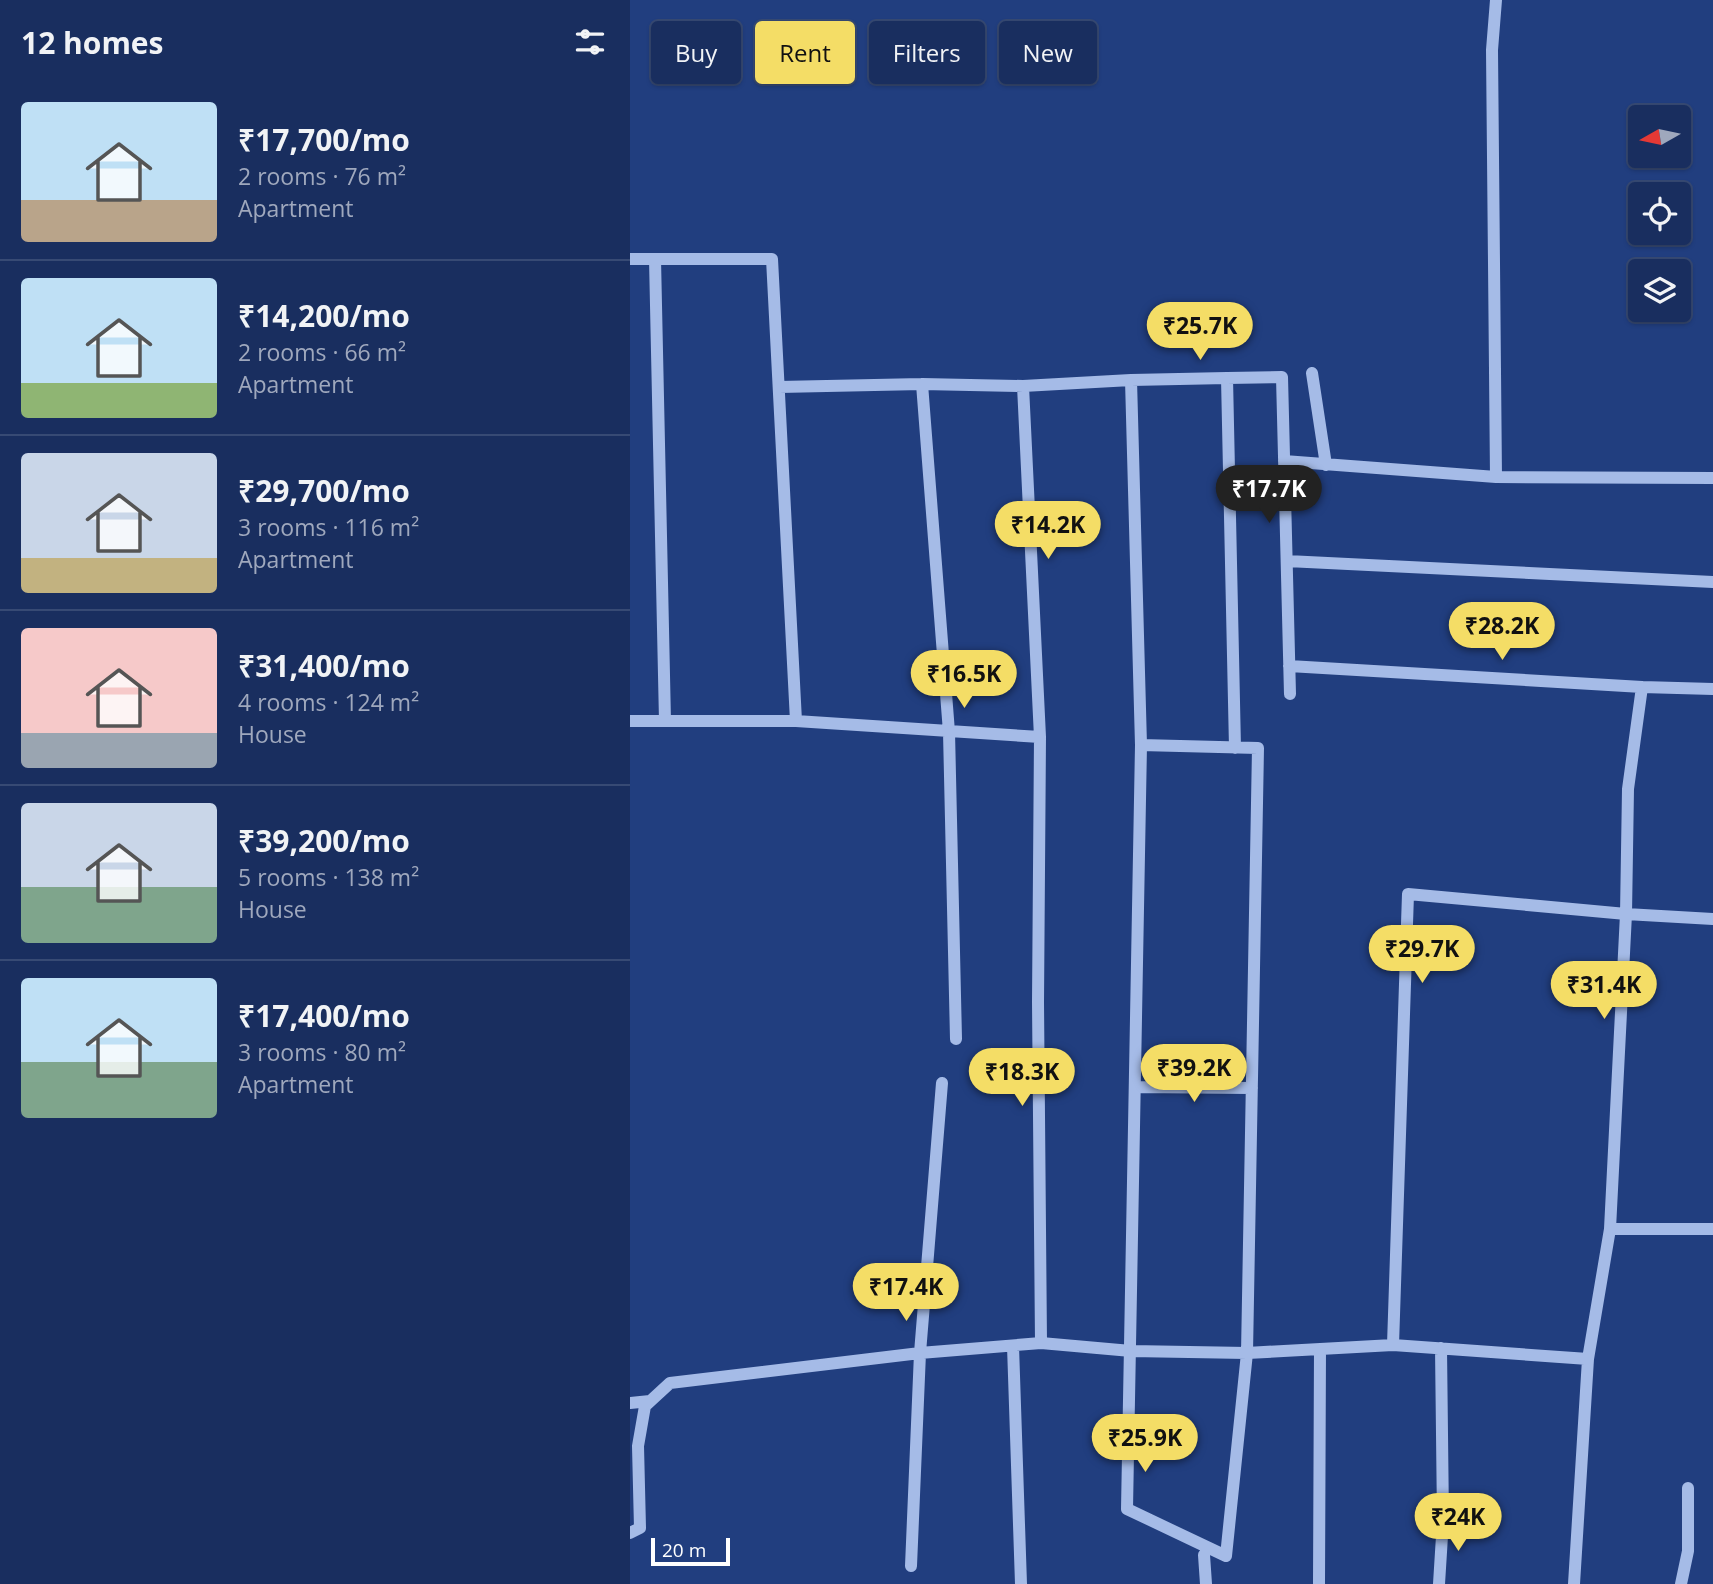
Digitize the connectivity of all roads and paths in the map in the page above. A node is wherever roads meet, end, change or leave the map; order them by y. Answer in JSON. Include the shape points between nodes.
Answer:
{"nodes":[{"id":1,"x":1496,"y":0,"type":"edge"},
{"id":2,"x":630,"y":259,"type":"edge"},
{"id":3,"x":654,"y":259,"type":"junction"},
{"id":4,"x":1311,"y":373,"type":"dead end"},
{"id":5,"x":1227,"y":378,"type":"junction"},
{"id":6,"x":1131,"y":380,"type":"junction"},
{"id":7,"x":922,"y":384,"type":"junction"},
{"id":8,"x":1023,"y":386,"type":"junction"},
{"id":9,"x":779,"y":387,"type":"junction"},
{"id":10,"x":1284,"y":461,"type":"junction"},
{"id":11,"x":1326,"y":464,"type":"junction"},
{"id":12,"x":1496,"y":477,"type":"junction"},
{"id":13,"x":1713,"y":478,"type":"edge"},
{"id":14,"x":1287,"y":561,"type":"junction"},
{"id":15,"x":1713,"y":582,"type":"edge"},
{"id":16,"x":1289,"y":666,"type":"junction"},
{"id":17,"x":1642,"y":687,"type":"junction"},
{"id":18,"x":1713,"y":689,"type":"edge"},
{"id":19,"x":1290,"y":695,"type":"dead end"},
{"id":20,"x":630,"y":721,"type":"edge"},
{"id":21,"x":665,"y":721,"type":"junction"},
{"id":22,"x":796,"y":721,"type":"junction"},
{"id":23,"x":949,"y":732,"type":"junction"},
{"id":24,"x":1040,"y":737,"type":"junction"},
{"id":25,"x":1141,"y":745,"type":"junction"},
{"id":26,"x":1235,"y":747,"type":"junction"},
{"id":27,"x":1626,"y":914,"type":"junction"},
{"id":28,"x":1713,"y":919,"type":"edge"},
{"id":29,"x":956,"y":1040,"type":"dead end"},
{"id":30,"x":942,"y":1083,"type":"dead end"},
{"id":31,"x":1135,"y":1087,"type":"junction"},
{"id":32,"x":1252,"y":1087,"type":"junction"},
{"id":33,"x":1610,"y":1229,"type":"junction"},
{"id":34,"x":1713,"y":1229,"type":"edge"},
{"id":35,"x":1041,"y":1343,"type":"junction"},
{"id":36,"x":1393,"y":1345,"type":"junction"},
{"id":37,"x":1013,"y":1346,"type":"junction"},
{"id":38,"x":1441,"y":1348,"type":"junction"},
{"id":39,"x":1320,"y":1349,"type":"junction"},
{"id":40,"x":1131,"y":1351,"type":"junction"},
{"id":41,"x":920,"y":1353,"type":"junction"},
{"id":42,"x":1247,"y":1353,"type":"junction"},
{"id":43,"x":1588,"y":1359,"type":"junction"},
{"id":44,"x":650,"y":1401,"type":"junction"},
{"id":45,"x":630,"y":1403,"type":"edge"},
{"id":46,"x":1688,"y":1488,"type":"dead end"},
{"id":47,"x":630,"y":1533,"type":"edge"},
{"id":48,"x":1204,"y":1555,"type":"dead end"},
{"id":49,"x":911,"y":1566,"type":"dead end"},
{"id":50,"x":1021,"y":1584,"type":"edge"},
{"id":51,"x":1206,"y":1584,"type":"edge"},
{"id":52,"x":1319,"y":1584,"type":"edge"},
{"id":53,"x":1439,"y":1584,"type":"edge"},
{"id":54,"x":1574,"y":1584,"type":"edge"},
{"id":55,"x":1681,"y":1584,"type":"edge"}],
"edges":[{"from":1,"to":12,"type":"street","via":[[1492,50]]},
{"from":2,"to":3,"type":"street"},
{"from":3,"to":9,"type":"street","via":[[772,259]]},
{"from":3,"to":21,"type":"street"},
{"from":4,"to":11,"type":"street"},
{"from":5,"to":6,"type":"street"},
{"from":5,"to":10,"type":"street","via":[[1282,377]]},
{"from":5,"to":26,"type":"street"},
{"from":6,"to":8,"type":"street"},
{"from":6,"to":25,"type":"street"},
{"from":7,"to":8,"type":"street"},
{"from":7,"to":9,"type":"street"},
{"from":7,"to":23,"type":"street"},
{"from":8,"to":24,"type":"street"},
{"from":9,"to":22,"type":"street"},
{"from":10,"to":11,"type":"street"},
{"from":10,"to":14,"type":"street"},
{"from":11,"to":12,"type":"street"},
{"from":12,"to":13,"type":"street"},
{"from":14,"to":15,"type":"street"},
{"from":14,"to":16,"type":"street"},
{"from":16,"to":17,"type":"street"},
{"from":16,"to":19,"type":"street"},
{"from":17,"to":18,"type":"street"},
{"from":17,"to":27,"type":"street","via":[[1628,789]]},
{"from":20,"to":21,"type":"street"},
{"from":21,"to":22,"type":"street"},
{"from":22,"to":23,"type":"street"},
{"from":23,"to":24,"type":"street"},
{"from":23,"to":29,"type":"street"},
{"from":24,"to":35,"type":"street"},
{"from":25,"to":26,"type":"street"},
{"from":25,"to":31,"type":"street"},
{"from":26,"to":32,"type":"street","via":[[1258,748]]},
{"from":27,"to":28,"type":"street"},
{"from":27,"to":33,"type":"street"},
{"from":27,"to":36,"type":"street","via":[[1408,894]]},
{"from":30,"to":41,"type":"street"},
{"from":31,"to":32,"type":"street"},
{"from":31,"to":40,"type":"street"},
{"from":32,"to":42,"type":"street"},
{"from":33,"to":34,"type":"street"},
{"from":33,"to":43,"type":"street"},
{"from":35,"to":37,"type":"street"},
{"from":35,"to":40,"type":"street"},
{"from":36,"to":38,"type":"street"},
{"from":36,"to":39,"type":"street"},
{"from":37,"to":41,"type":"street"},
{"from":37,"to":50,"type":"street"},
{"from":38,"to":43,"type":"street"},
{"from":38,"to":53,"type":"street"},
{"from":39,"to":42,"type":"street"},
{"from":39,"to":52,"type":"street"},
{"from":40,"to":42,"type":"street"},
{"from":40,"to":42,"type":"street","via":[[1127,1509],[1226,1556]]},
{"from":41,"to":44,"type":"street","via":[[670,1383]]},
{"from":41,"to":49,"type":"street"},
{"from":43,"to":54,"type":"street"},
{"from":44,"to":45,"type":"street"},
{"from":44,"to":47,"type":"street","via":[[645,1406],[638,1446],[640,1528]]},
{"from":46,"to":55,"type":"street","via":[[1688,1551]]},
{"from":48,"to":51,"type":"street"}]}
